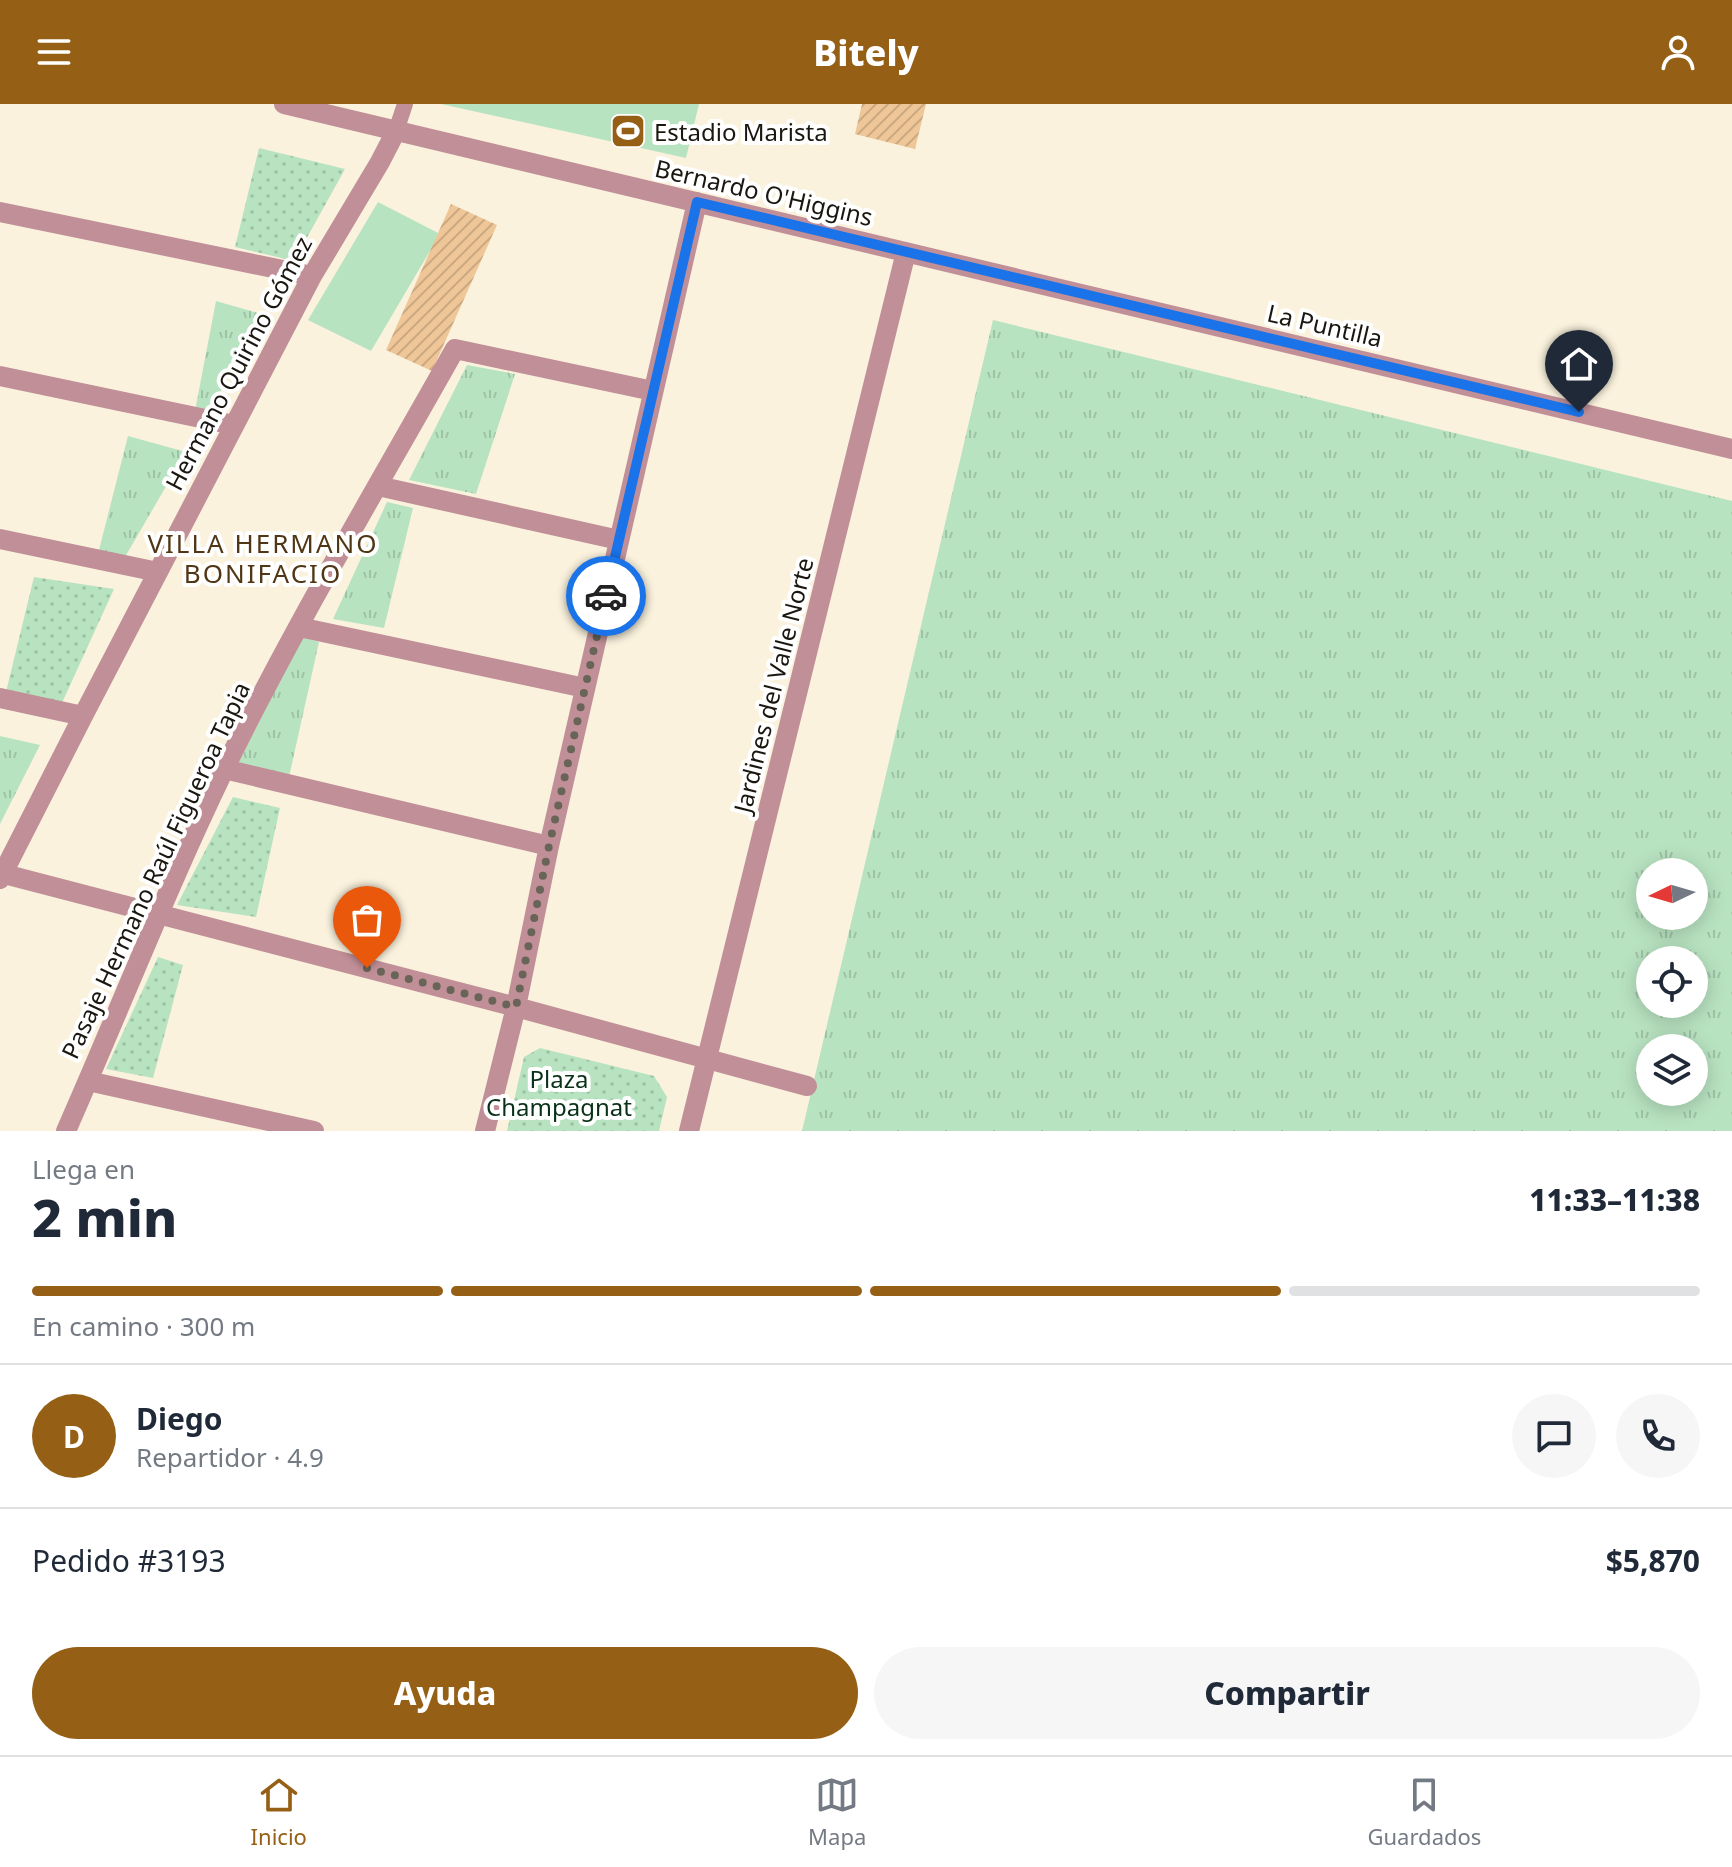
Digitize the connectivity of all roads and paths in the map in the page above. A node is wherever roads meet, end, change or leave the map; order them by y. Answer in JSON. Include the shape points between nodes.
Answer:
{"nodes":[{"id":1,"x":284,"y":104,"type":"edge"},
{"id":2,"x":405,"y":104,"type":"edge"},
{"id":3,"x":396,"y":131,"type":"junction"},
{"id":4,"x":697,"y":202,"type":"junction"},
{"id":5,"x":0,"y":212,"type":"edge"},
{"id":6,"x":906,"y":252,"type":"junction"},
{"id":7,"x":312,"y":276,"type":"junction"},
{"id":8,"x":0,"y":376,"type":"edge"},
{"id":9,"x":653,"y":391,"type":"junction"},
{"id":10,"x":234,"y":425,"type":"junction"},
{"id":11,"x":1732,"y":449,"type":"edge"},
{"id":12,"x":378,"y":486,"type":"junction"},
{"id":13,"x":0,"y":539,"type":"edge"},
{"id":14,"x":619,"y":540,"type":"junction"},
{"id":15,"x":158,"y":572,"type":"junction"},
{"id":16,"x":299,"y":627,"type":"junction"},
{"id":17,"x":585,"y":688,"type":"junction"},
{"id":18,"x":0,"y":698,"type":"edge"},
{"id":19,"x":83,"y":716,"type":"junction"},
{"id":20,"x":224,"y":769,"type":"junction"},
{"id":21,"x":549,"y":846,"type":"junction"},
{"id":22,"x":1,"y":875,"type":"edge"},
{"id":23,"x":159,"y":914,"type":"junction"},
{"id":24,"x":516,"y":1007,"type":"junction"},
{"id":25,"x":707,"y":1058,"type":"junction"},
{"id":26,"x":88,"y":1081,"type":"junction"},
{"id":27,"x":807,"y":1086,"type":"dead end"},
{"id":28,"x":66,"y":1131,"type":"edge"},
{"id":29,"x":314,"y":1131,"type":"edge"},
{"id":30,"x":485,"y":1131,"type":"edge"},
{"id":31,"x":689,"y":1131,"type":"edge"}],
"edges":[{"from":1,"to":3,"type":"street","name":"Bernardo O'Higgins"},
{"from":2,"to":3,"type":"lane"},
{"from":3,"to":4,"type":"street","name":"Bernardo O'Higgins"},
{"from":3,"to":7,"type":"street","name":"Hermano Quirino Gómez"},
{"from":4,"to":6,"type":"street","name":"Bernardo O'Higgins"},
{"from":4,"to":9,"type":"street"},
{"from":5,"to":7,"type":"street"},
{"from":6,"to":11,"type":"street","name":"La Puntilla"},
{"from":6,"to":25,"type":"street","name":"Jardines del Valle Norte"},
{"from":7,"to":10,"type":"street","name":"Hermano Quirino Gómez"},
{"from":8,"to":10,"type":"street"},
{"from":9,"to":12,"type":"street","name":"Pasaje Hermano Raúl Figueroa Tapia","via":[[455,349]]},
{"from":9,"to":14,"type":"street"},
{"from":10,"to":15,"type":"street","name":"Hermano Quirino Gómez"},
{"from":12,"to":14,"type":"street"},
{"from":12,"to":16,"type":"street","name":"Pasaje Hermano Raúl Figueroa Tapia"},
{"from":13,"to":15,"type":"street"},
{"from":14,"to":17,"type":"street"},
{"from":15,"to":19,"type":"street","name":"Hermano Quirino Gómez"},
{"from":16,"to":17,"type":"street"},
{"from":16,"to":20,"type":"street","name":"Pasaje Hermano Raúl Figueroa Tapia"},
{"from":17,"to":21,"type":"street"},
{"from":18,"to":19,"type":"street"},
{"from":19,"to":22,"type":"street","name":"Hermano Quirino Gómez"},
{"from":20,"to":21,"type":"street"},
{"from":20,"to":23,"type":"street","name":"Pasaje Hermano Raúl Figueroa Tapia"},
{"from":21,"to":24,"type":"street"},
{"from":22,"to":23,"type":"street"},
{"from":23,"to":24,"type":"street"},
{"from":23,"to":26,"type":"street","name":"Pasaje Hermano Raúl Figueroa Tapia"},
{"from":24,"to":25,"type":"street"},
{"from":24,"to":30,"type":"street"},
{"from":25,"to":27,"type":"street"},
{"from":25,"to":31,"type":"street","name":"Jardines del Valle Norte"},
{"from":26,"to":28,"type":"street","name":"Pasaje Hermano Raúl Figueroa Tapia"},
{"from":26,"to":29,"type":"street"}]}
